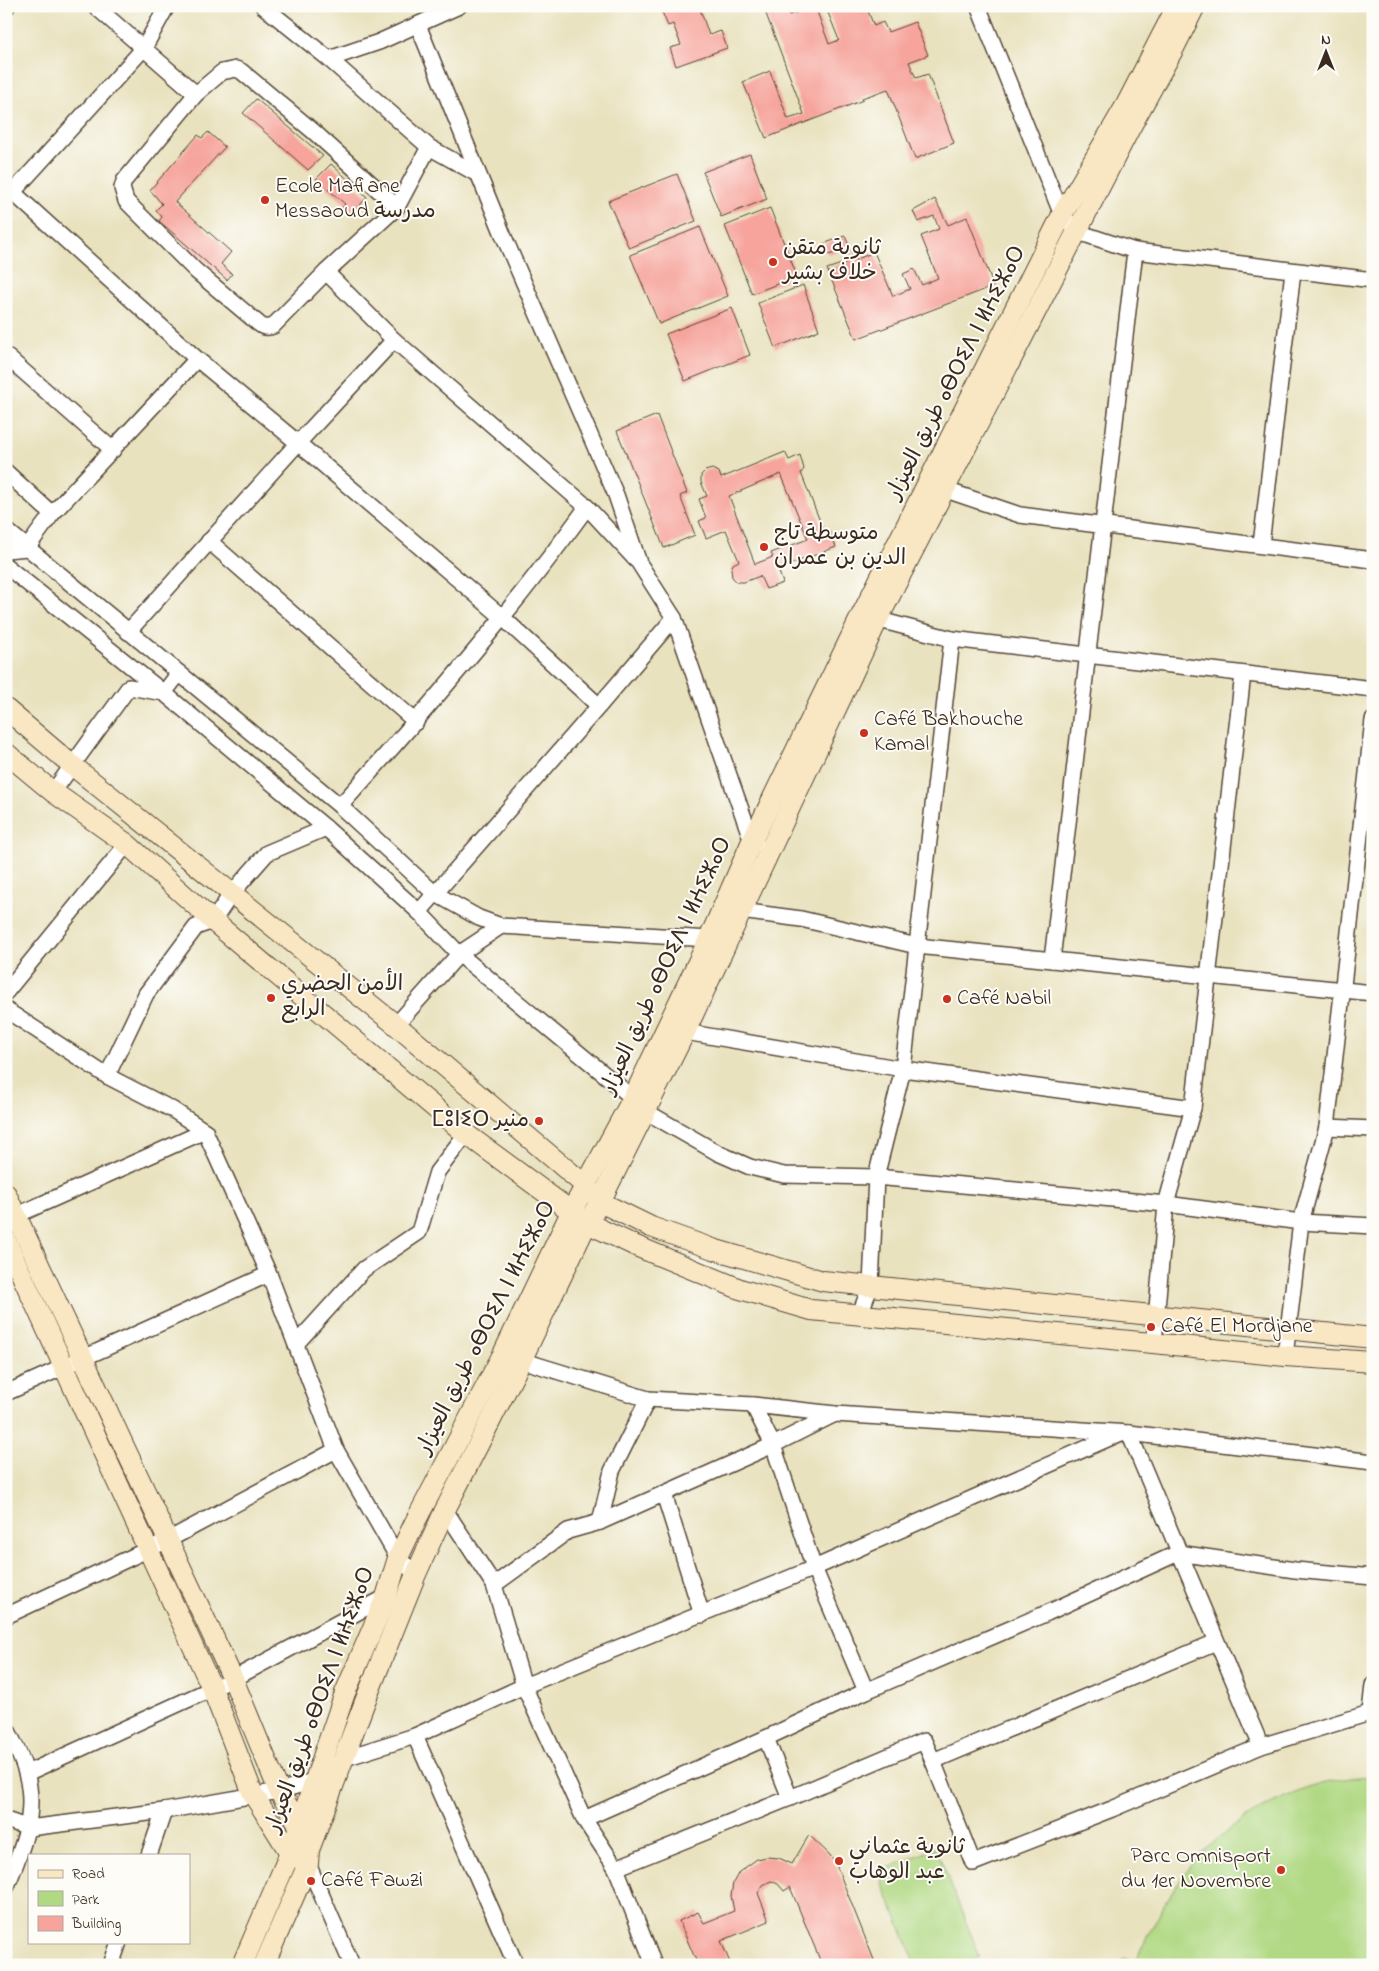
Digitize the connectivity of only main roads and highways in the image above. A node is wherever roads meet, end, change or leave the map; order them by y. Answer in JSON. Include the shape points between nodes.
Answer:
{"nodes":[{"id":1,"x":1178,"y":6,"type":"edge"},
{"id":2,"x":1195,"y":6,"type":"edge"},
{"id":3,"x":937,"y":487,"type":"junction"},
{"id":4,"x":870,"y":618,"type":"junction"},
{"id":5,"x":6,"y":709,"type":"edge"},
{"id":6,"x":6,"y":753,"type":"edge"},
{"id":7,"x":639,"y":1104,"type":"junction"},
{"id":8,"x":586,"y":1186,"type":"junction"},
{"id":9,"x":6,"y":1194,"type":"edge"},
{"id":10,"x":600,"y":1202,"type":"junction"},
{"id":11,"x":579,"y":1217,"type":"junction"},
{"id":12,"x":11,"y":1218,"type":"edge"},
{"id":13,"x":6,"y":1241,"type":"edge"},
{"id":14,"x":1373,"y":1338,"type":"edge"},
{"id":15,"x":512,"y":1358,"type":"junction"},
{"id":16,"x":1373,"y":1362,"type":"edge"},
{"id":17,"x":300,"y":1825,"type":"junction"},
{"id":18,"x":302,"y":1856,"type":"junction"},
{"id":19,"x":242,"y":1965,"type":"edge"},
{"id":20,"x":264,"y":1965,"type":"edge"}],
"edges":[{"from":1,"to":3,"type":"main road","name":"طريق العيزار ⴰⴱⵔⵉⴷ ⵏ ⵍⵄⵉⵣⴰⵔ","via":[[1126,105],[1062,215]]},
{"from":2,"to":3,"type":"main road","name":"طريق العيزار ⴰⴱⵔⵉⴷ ⵏ ⵍⵄⵉⵣⴰⵔ","via":[[1078,232]]},
{"from":3,"to":4,"type":"main road","name":"طريق العيزار ⴰⴱⵔⵉⴷ ⵏ ⵍⵄⵉⵣⴰⵔ"},
{"from":4,"to":7,"type":"main road","name":"طريق العيزار ⴰⴱⵔⵉⴷ ⵏ ⵍⵄⵉⵣⴰⵔ","via":[[752,841]]},
{"from":4,"to":7,"type":"main road","name":"طريق العيزار ⴰⴱⵔⵉⴷ ⵏ ⵍⵄⵉⵣⴰⵔ","via":[[768,854],[685,1032]]},
{"from":5,"to":8,"type":"main road","via":[[396,1025]]},
{"from":6,"to":11,"type":"main road","via":[[53,792],[127,844],[213,921],[466,1134]]},
{"from":7,"to":8,"type":"main road","name":"طريق العيزار ⴰⴱⵔⵉⴷ ⵏ ⵍⵄⵉⵣⴰⵔ"},
{"from":7,"to":10,"type":"main road","name":"طريق العيزار ⴰⴱⵔⵉⴷ ⵏ ⵍⵄⵉⵣⴰⵔ"},
{"from":8,"to":10,"type":"main road"},
{"from":8,"to":11,"type":"main road","name":"طريق العيزار ⴰⴱⵔⵉⴷ ⵏ ⵍⵄⵉⵣⴰⵔ"},
{"from":9,"to":12,"type":"main road"},
{"from":10,"to":11,"type":"main road","name":"طريق العيزار ⴰⴱⵔⵉⴷ ⵏ ⵍⵄⵉⵣⴰⵔ"},
{"from":10,"to":14,"type":"main road","via":[[651,1227],[713,1249],[823,1281]]},
{"from":11,"to":15,"type":"main road","name":"طريق العيزار ⴰⴱⵔⵉⴷ ⵏ ⵍⵄⵉⵣⴰⵔ"},
{"from":11,"to":16,"type":"main road","via":[[740,1290],[810,1310]]},
{"from":12,"to":17,"type":"main road","via":[[83,1358],[233,1680],[279,1791]]},
{"from":13,"to":18,"type":"main road","via":[[212,1688],[253,1794]]},
{"from":15,"to":17,"type":"main road","name":"طريق العيزار ⴰⴱⵔⵉⴷ ⵏ ⵍⵄⵉⵣⴰⵔ","via":[[414,1524],[398,1558],[386,1597],[345,1693]]},
{"from":15,"to":18,"type":"main road","name":"طريق العيزار ⴰⴱⵔⵉⴷ ⵏ ⵍⵄⵉⵣⴰⵔ","via":[[416,1574],[345,1758]]},
{"from":17,"to":18,"type":"main road","name":"طريق العيزار ⴰⴱⵔⵉⴷ ⵏ ⵍⵄⵉⵣⴰⵔ"},
{"from":18,"to":19,"type":"main road","name":"طريق العيزار ⴰⴱⵔⵉⴷ ⵏ ⵍⵄⵉⵣⴰⵔ"},
{"from":18,"to":20,"type":"main road","name":"طريق العيزار ⴰⴱⵔⵉⴷ ⵏ ⵍⵄⵉⵣⴰⵔ"}]}
